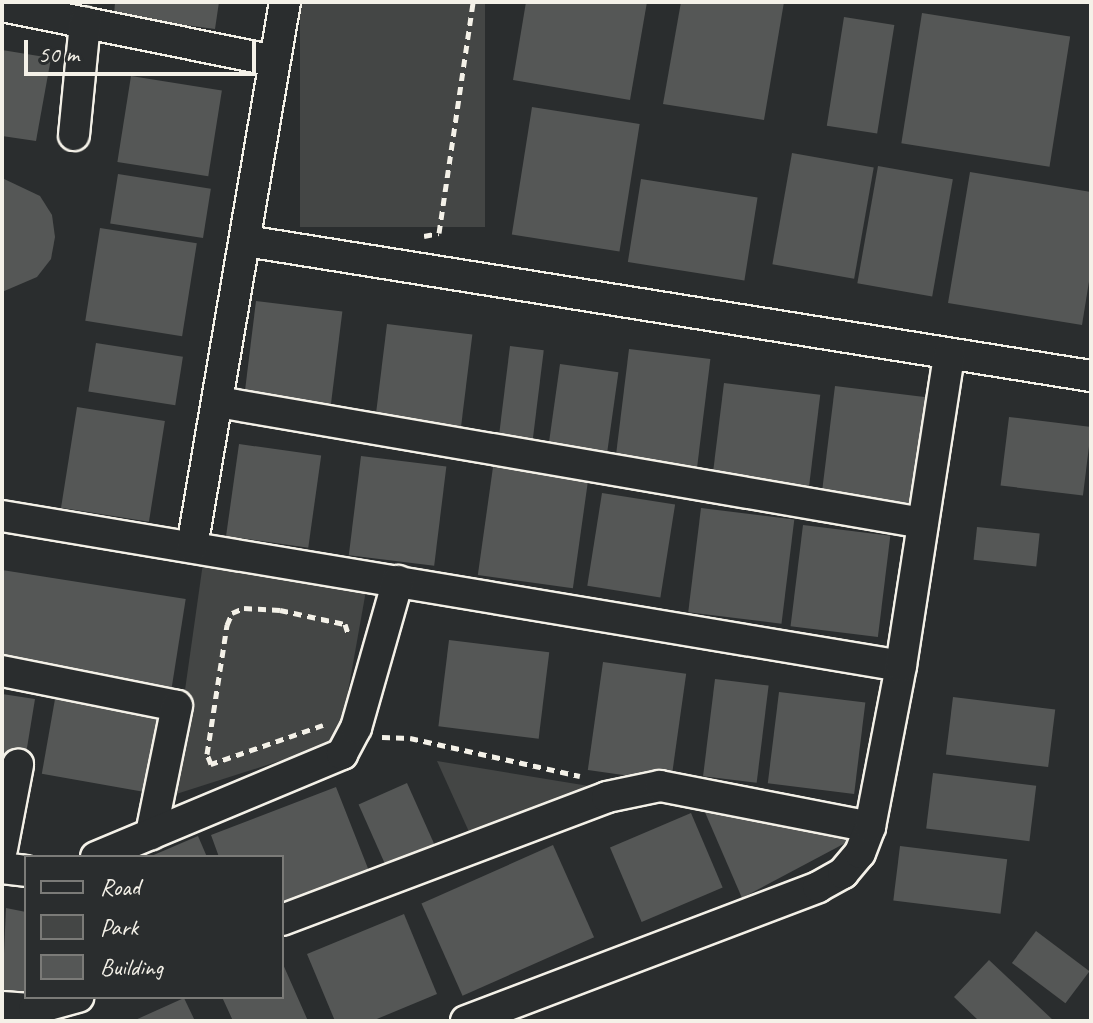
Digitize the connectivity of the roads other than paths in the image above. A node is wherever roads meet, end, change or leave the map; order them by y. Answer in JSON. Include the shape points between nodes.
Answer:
{"nodes":[{"id":1,"x":285,"y":2,"type":"edge"},
{"id":2,"x":2,"y":6,"type":"edge"},
{"id":3,"x":85,"y":23,"type":"junction"},
{"id":4,"x":275,"y":61,"type":"junction"},
{"id":5,"x":74,"y":135,"type":"dead end"},
{"id":6,"x":246,"y":241,"type":"junction"},
{"id":7,"x":949,"y":356,"type":"junction"},
{"id":8,"x":1091,"y":376,"type":"edge"},
{"id":9,"x":218,"y":402,"type":"junction"},
{"id":10,"x":2,"y":516,"type":"edge"},
{"id":11,"x":923,"y":523,"type":"junction"},
{"id":12,"x":192,"y":547,"type":"junction"},
{"id":13,"x":398,"y":581,"type":"junction"},
{"id":14,"x":901,"y":666,"type":"junction"},
{"id":15,"x":2,"y":671,"type":"edge"},
{"id":16,"x":18,"y":765,"type":"dead end"},
{"id":17,"x":870,"y":827,"type":"junction"},
{"id":18,"x":151,"y":834,"type":"junction"},
{"id":19,"x":2,"y":849,"type":"edge"},
{"id":20,"x":101,"y":855,"type":"edge"},
{"id":21,"x":2,"y":868,"type":"edge"},
{"id":22,"x":24,"y":871,"type":"edge"},
{"id":23,"x":284,"y":919,"type":"edge"},
{"id":24,"x":71,"y":999,"type":"edge"},
{"id":25,"x":2,"y":1007,"type":"edge"},
{"id":26,"x":466,"y":1021,"type":"edge"}],
"edges":[{"from":1,"to":4,"type":"street"},
{"from":2,"to":3,"type":"street"},
{"from":3,"to":4,"type":"street"},
{"from":3,"to":5,"type":"street"},
{"from":4,"to":6,"type":"street"},
{"from":6,"to":7,"type":"street"},
{"from":6,"to":9,"type":"street"},
{"from":7,"to":8,"type":"street"},
{"from":7,"to":11,"type":"street"},
{"from":9,"to":11,"type":"street"},
{"from":9,"to":12,"type":"street"},
{"from":10,"to":12,"type":"street"},
{"from":11,"to":14,"type":"street"},
{"from":12,"to":13,"type":"street"},
{"from":13,"to":14,"type":"street"},
{"from":13,"to":18,"type":"street","via":[[356,728],[342,754]]},
{"from":14,"to":17,"type":"street"},
{"from":15,"to":18,"type":"street","via":[[177,706]]},
{"from":16,"to":19,"type":"street"},
{"from":17,"to":23,"type":"street","via":[[660,786],[607,797]]},
{"from":17,"to":26,"type":"street","via":[[860,853],[843,873],[818,887]]},
{"from":18,"to":20,"type":"street"},
{"from":21,"to":22,"type":"street"},
{"from":24,"to":25,"type":"street","via":[[34,1009]]}]}
